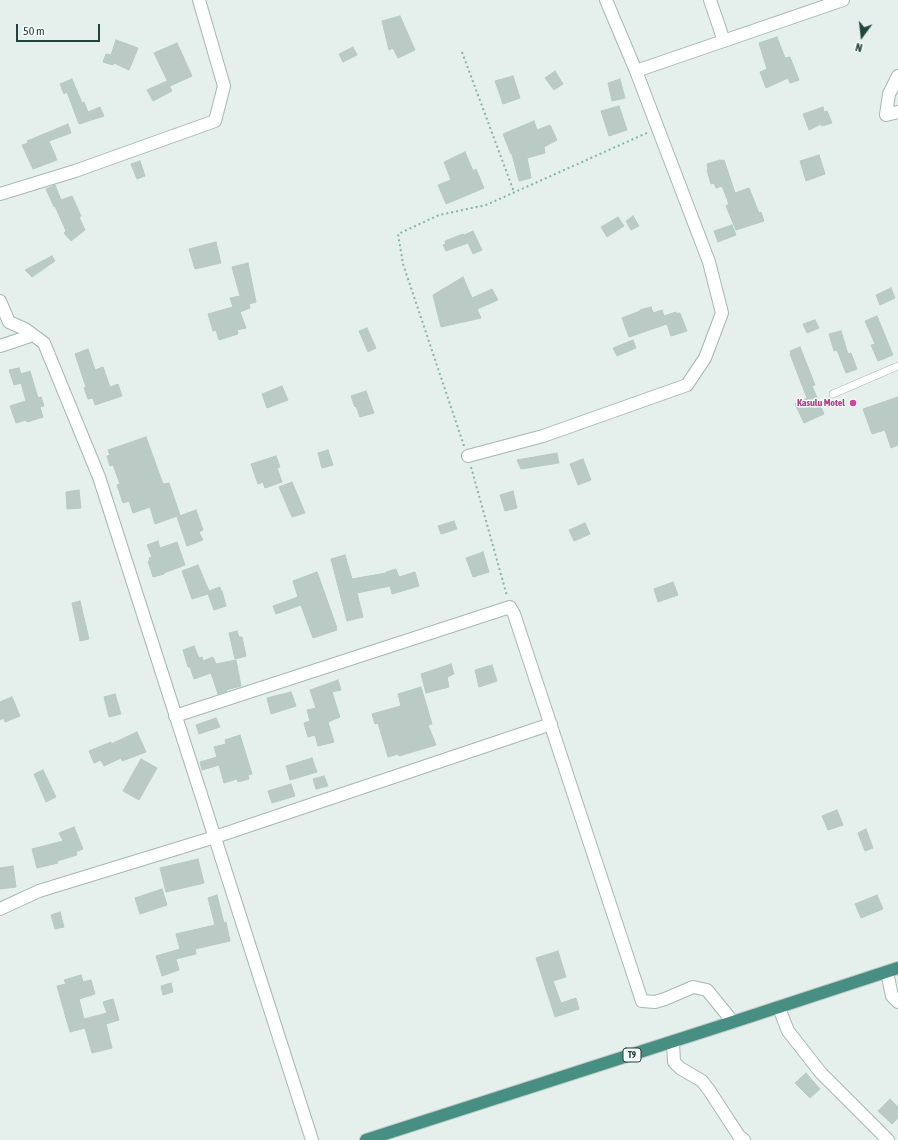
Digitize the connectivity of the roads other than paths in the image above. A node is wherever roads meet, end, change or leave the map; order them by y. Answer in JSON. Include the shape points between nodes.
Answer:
{"nodes":[{"id":1,"x":199,"y":0,"type":"edge"},
{"id":2,"x":606,"y":0,"type":"edge"},
{"id":3,"x":710,"y":0,"type":"edge"},
{"id":4,"x":843,"y":0,"type":"edge"},
{"id":5,"x":724,"y":41,"type":"junction"},
{"id":6,"x":636,"y":71,"type":"junction"},
{"id":7,"x":898,"y":76,"type":"edge"},
{"id":8,"x":898,"y":112,"type":"edge"},
{"id":9,"x":0,"y":194,"type":"edge"},
{"id":10,"x":0,"y":301,"type":"edge"},
{"id":11,"x":33,"y":335,"type":"junction"},
{"id":12,"x":0,"y":346,"type":"edge"},
{"id":13,"x":898,"y":366,"type":"edge"},
{"id":14,"x":833,"y":394,"type":"dead end"},
{"id":15,"x":468,"y":456,"type":"dead end"},
{"id":16,"x":175,"y":716,"type":"junction"},
{"id":17,"x":551,"y":724,"type":"junction"},
{"id":18,"x":215,"y":837,"type":"junction"},
{"id":19,"x":0,"y":909,"type":"edge"},
{"id":20,"x":893,"y":970,"type":"edge"},
{"id":21,"x":898,"y":1002,"type":"edge"},
{"id":22,"x":779,"y":1008,"type":"junction"},
{"id":23,"x":733,"y":1022,"type":"junction"},
{"id":24,"x":673,"y":1042,"type":"junction"},
{"id":25,"x":312,"y":1140,"type":"edge"},
{"id":26,"x":366,"y":1140,"type":"edge"},
{"id":27,"x":744,"y":1140,"type":"edge"},
{"id":28,"x":888,"y":1140,"type":"edge"}],
"edges":[{"from":1,"to":9,"type":"street","via":[[224,86],[215,121],[75,171]]},
{"from":2,"to":6,"type":"street"},
{"from":3,"to":5,"type":"street"},
{"from":4,"to":5,"type":"street"},
{"from":5,"to":6,"type":"street"},
{"from":6,"to":15,"type":"street","via":[[709,262],[722,313],[705,358],[687,385],[543,436]]},
{"from":7,"to":8,"type":"street","via":[[889,94],[886,115]]},
{"from":10,"to":11,"type":"street","via":[[9,322]]},
{"from":11,"to":12,"type":"street"},
{"from":11,"to":16,"type":"street","via":[[44,343],[98,477]]},
{"from":13,"to":14,"type":"lane"},
{"from":16,"to":17,"type":"street","via":[[510,607]]},
{"from":16,"to":18,"type":"street"},
{"from":17,"to":18,"type":"street"},
{"from":17,"to":23,"type":"street","via":[[642,1002],[655,1002],[693,987],[707,990]]},
{"from":18,"to":19,"type":"street","via":[[39,891]]},
{"from":18,"to":25,"type":"street"},
{"from":20,"to":21,"type":"street","via":[[892,996]]},
{"from":20,"to":22,"type":"highway","number":"T9"},
{"from":22,"to":23,"type":"highway","number":"T9"},
{"from":22,"to":28,"type":"street","via":[[788,1031],[821,1073]]},
{"from":23,"to":24,"type":"highway","number":"T9"},
{"from":24,"to":26,"type":"highway","number":"T9"},
{"from":24,"to":27,"type":"street","via":[[674,1062],[702,1081]]}]}
